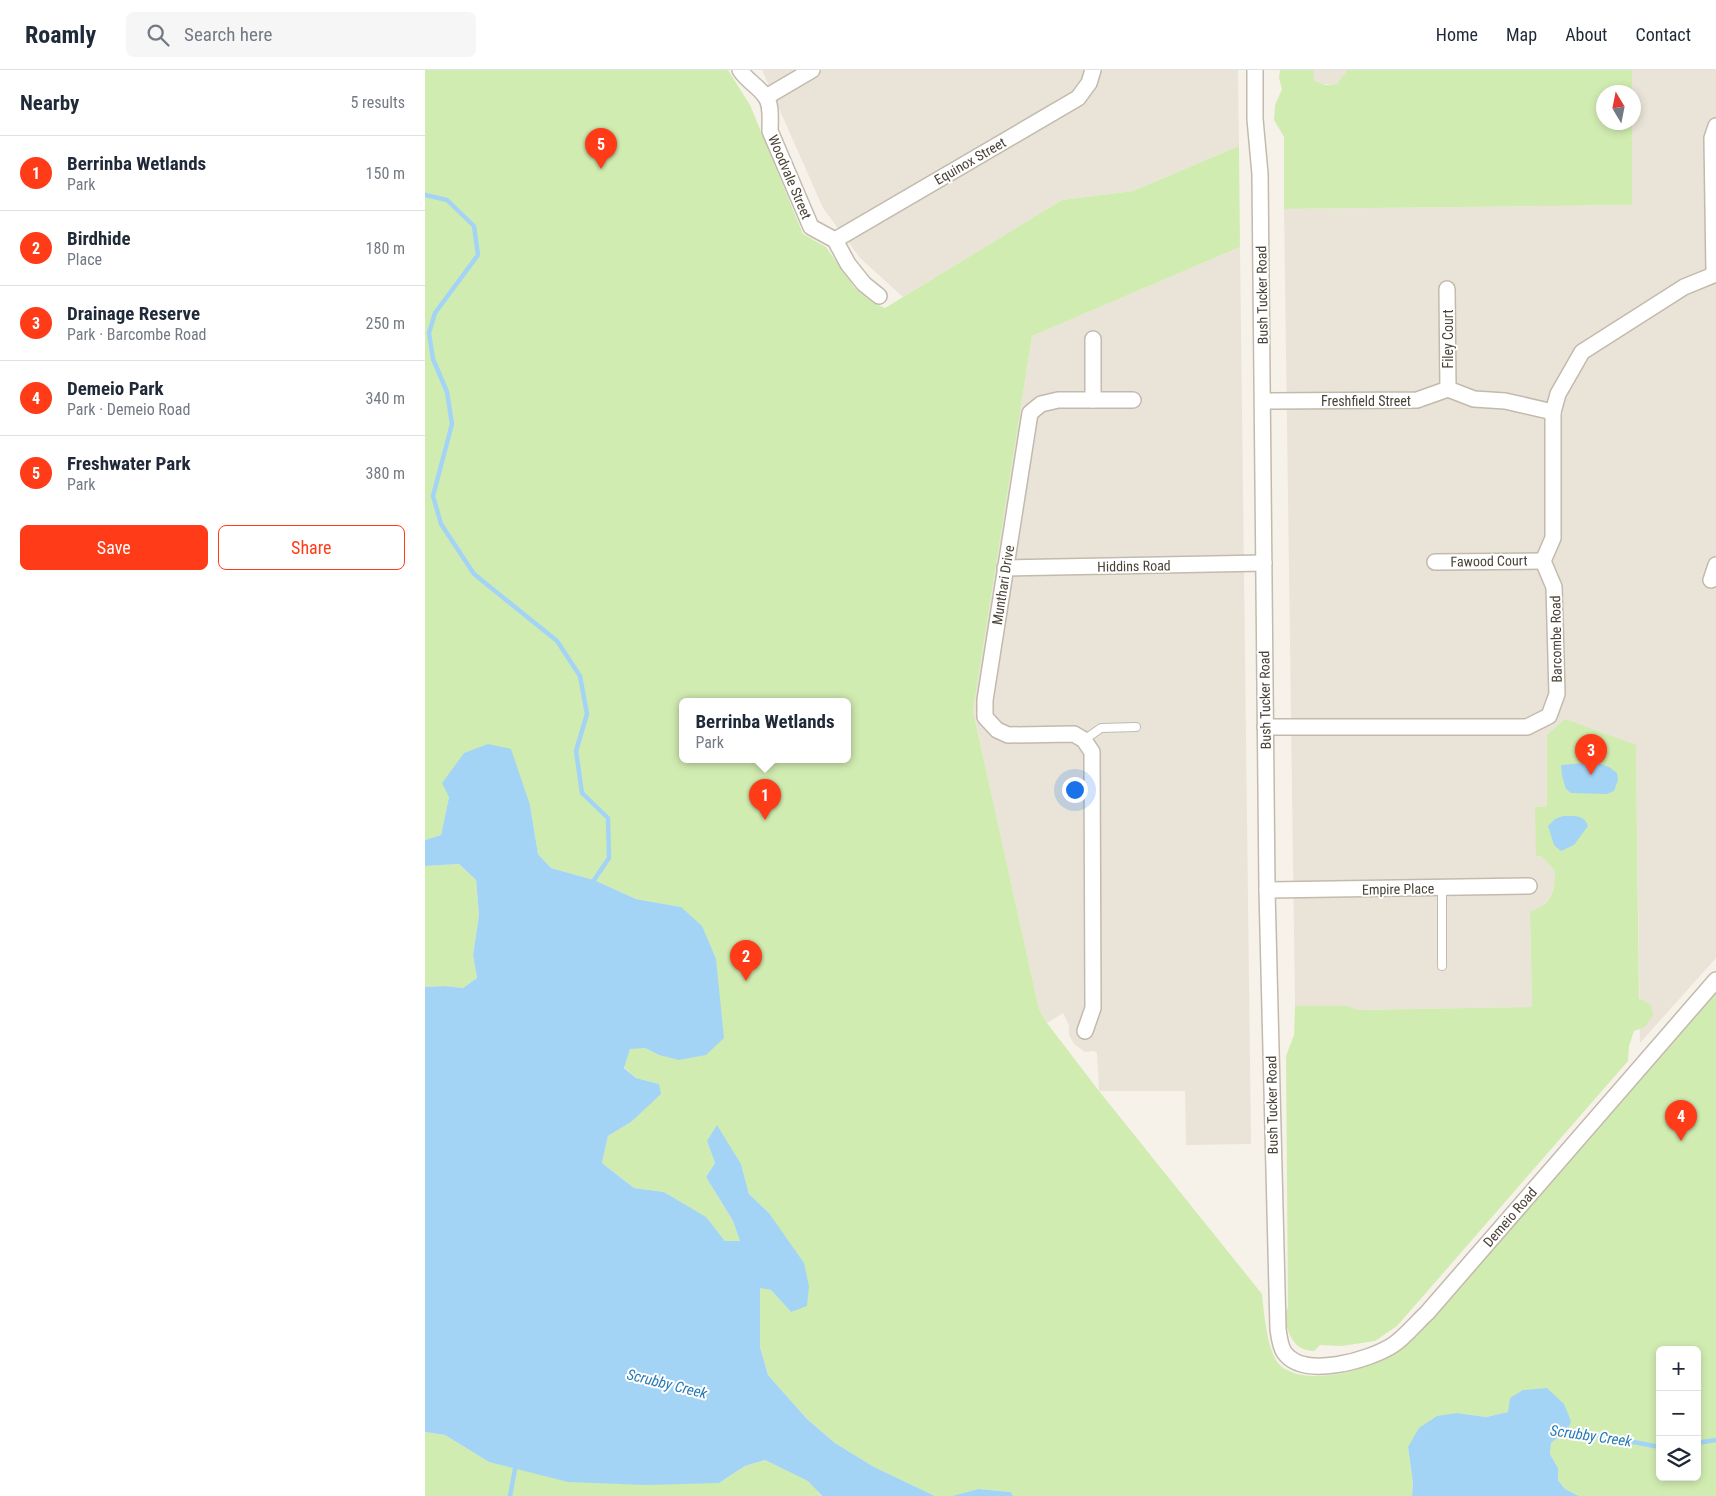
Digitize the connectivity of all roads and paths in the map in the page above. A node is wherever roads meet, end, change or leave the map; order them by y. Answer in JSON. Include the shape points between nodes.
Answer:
{"nodes":[{"id":1,"x":740,"y":70,"type":"edge"},
{"id":2,"x":812,"y":70,"type":"edge"},
{"id":3,"x":1093,"y":70,"type":"edge"},
{"id":4,"x":1255,"y":70,"type":"edge"},
{"id":5,"x":766,"y":97,"type":"junction"},
{"id":6,"x":1716,"y":126,"type":"edge"},
{"id":7,"x":835,"y":240,"type":"junction"},
{"id":8,"x":1715,"y":274,"type":"edge"},
{"id":9,"x":1447,"y":289,"type":"dead end"},
{"id":10,"x":879,"y":296,"type":"dead end"},
{"id":11,"x":1093,"y":339,"type":"dead end"},
{"id":12,"x":1448,"y":388,"type":"junction"},
{"id":13,"x":1093,"y":400,"type":"junction"},
{"id":14,"x":1133,"y":400,"type":"dead end"},
{"id":15,"x":1263,"y":402,"type":"junction"},
{"id":16,"x":1553,"y":412,"type":"junction"},
{"id":17,"x":1543,"y":561,"type":"junction"},
{"id":18,"x":1435,"y":562,"type":"dead end"},
{"id":19,"x":1264,"y":563,"type":"junction"},
{"id":20,"x":1716,"y":565,"type":"edge"},
{"id":21,"x":1005,"y":568,"type":"junction"},
{"id":22,"x":1711,"y":580,"type":"dead end"},
{"id":23,"x":1136,"y":727,"type":"dead end"},
{"id":24,"x":1265,"y":727,"type":"junction"},
{"id":25,"x":1084,"y":740,"type":"junction"},
{"id":26,"x":1529,"y":886,"type":"dead end"},
{"id":27,"x":1442,"y":888,"type":"junction"},
{"id":28,"x":1267,"y":890,"type":"junction"},
{"id":29,"x":1442,"y":966,"type":"dead end"},
{"id":30,"x":1716,"y":980,"type":"edge"},
{"id":31,"x":1085,"y":1031,"type":"dead end"},
{"id":32,"x":1277,"y":1329,"type":"joint"}],
"edges":[{"from":1,"to":5,"type":"street"},
{"from":2,"to":5,"type":"street"},
{"from":3,"to":7,"type":"street","name":"Equinox Street","via":[[1089,83],[1078,98]]},
{"from":4,"to":15,"type":"street","name":"Bush Tucker Road"},
{"from":5,"to":7,"type":"street","name":"Woodvale Street","via":[[771,131],[811,227]]},
{"from":6,"to":8,"type":"street","via":[[1712,138]]},
{"from":7,"to":10,"type":"street","via":[[864,284]]},
{"from":8,"to":16,"type":"street","via":[[1684,287],[1583,352],[1558,394]]},
{"from":9,"to":12,"type":"street","name":"Filey Court"},
{"from":11,"to":13,"type":"street"},
{"from":12,"to":15,"type":"street","name":"Freshfield Street","via":[[1417,400]]},
{"from":12,"to":16,"type":"street","via":[[1474,399],[1505,401]]},
{"from":13,"to":14,"type":"street","name":"Munthari Drive"},
{"from":13,"to":21,"type":"street","name":"Munthari Drive","via":[[1057,400],[1041,404],[1030,414]]},
{"from":15,"to":19,"type":"street","name":"Bush Tucker Road"},
{"from":16,"to":17,"type":"street","via":[[1553,538]]},
{"from":17,"to":18,"type":"street","name":"Fawood Court"},
{"from":17,"to":24,"type":"street","name":"Barcombe Road","via":[[1554,587],[1557,694],[1549,716],[1527,726]]},
{"from":19,"to":21,"type":"street","name":"Hiddins Road"},
{"from":19,"to":24,"type":"street","name":"Bush Tucker Road"},
{"from":20,"to":22,"type":"street"},
{"from":21,"to":25,"type":"street","name":"Munthari Drive","via":[[985,717],[997,730],[1008,735],[1074,734]]},
{"from":23,"to":25,"type":"lane","via":[[1101,728]]},
{"from":24,"to":28,"type":"street","name":"Bush Tucker Road"},
{"from":25,"to":31,"type":"street","via":[[1091,752],[1093,1008]]},
{"from":26,"to":27,"type":"street","name":"Empire Place"},
{"from":27,"to":28,"type":"street","name":"Empire Place"},
{"from":27,"to":29,"type":"lane"},
{"from":28,"to":32,"type":"street","name":"Bush Tucker Road"},
{"from":30,"to":32,"type":"street","name":"Demeio Road","via":[[1427,1313],[1395,1344],[1358,1361],[1317,1366],[1293,1360],[1284,1351]]}]}
